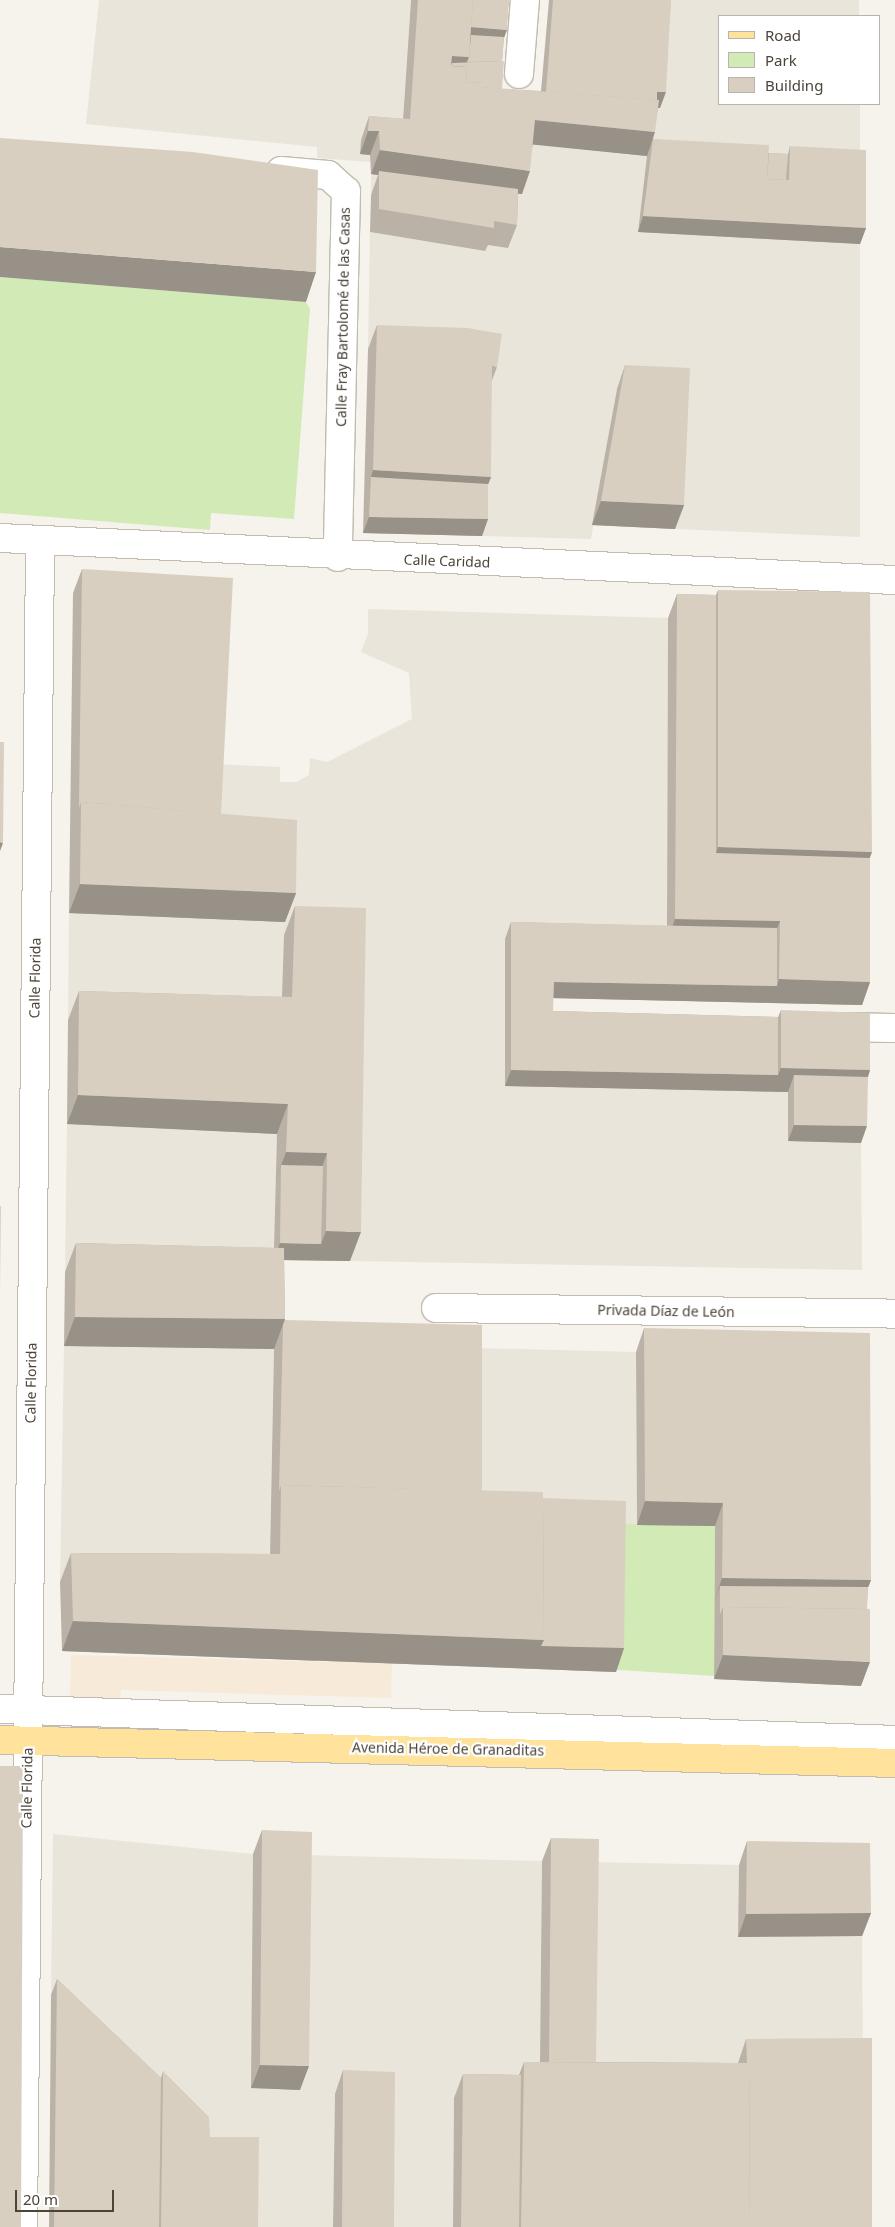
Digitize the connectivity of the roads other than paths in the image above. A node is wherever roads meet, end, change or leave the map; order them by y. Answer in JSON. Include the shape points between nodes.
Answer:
{"nodes":[{"id":1,"x":525,"y":0,"type":"edge"},
{"id":2,"x":519,"y":74,"type":"dead end"},
{"id":3,"x":256,"y":169,"type":"edge"},
{"id":4,"x":0,"y":538,"type":"edge"},
{"id":5,"x":40,"y":540,"type":"junction"},
{"id":6,"x":338,"y":557,"type":"junction"},
{"id":7,"x":895,"y":580,"type":"edge"},
{"id":8,"x":806,"y":1026,"type":"edge"},
{"id":9,"x":895,"y":1028,"type":"edge"},
{"id":10,"x":436,"y":1308,"type":"dead end"},
{"id":11,"x":895,"y":1314,"type":"edge"},
{"id":12,"x":0,"y":1709,"type":"edge"},
{"id":13,"x":28,"y":1709,"type":"junction"},
{"id":14,"x":28,"y":1739,"type":"junction"},
{"id":15,"x":0,"y":1740,"type":"edge"},
{"id":16,"x":895,"y":1740,"type":"edge"},
{"id":17,"x":895,"y":1763,"type":"edge"},
{"id":18,"x":22,"y":2227,"type":"edge"}],
"edges":[{"from":1,"to":2,"type":"street"},
{"from":3,"to":6,"type":"street","name":"Calle Fray Bartolomé de las Casas","via":[[328,175],[346,191]]},
{"from":4,"to":5,"type":"street","name":"Calle Caridad"},
{"from":5,"to":6,"type":"street","name":"Calle Caridad"},
{"from":5,"to":13,"type":"street","name":"Calle Florida"},
{"from":6,"to":7,"type":"street","name":"Calle Caridad"},
{"from":8,"to":9,"type":"street"},
{"from":10,"to":11,"type":"street","name":"Privada Díaz de León"},
{"from":12,"to":13,"type":"street"},
{"from":13,"to":14,"type":"street","name":"Calle Florida"},
{"from":13,"to":16,"type":"street"},
{"from":14,"to":15,"type":"main road","name":"Avenida Héroe de Granaditas"},
{"from":14,"to":17,"type":"main road","name":"Avenida Héroe de Granaditas"},
{"from":14,"to":18,"type":"street","name":"Calle Florida"}]}
